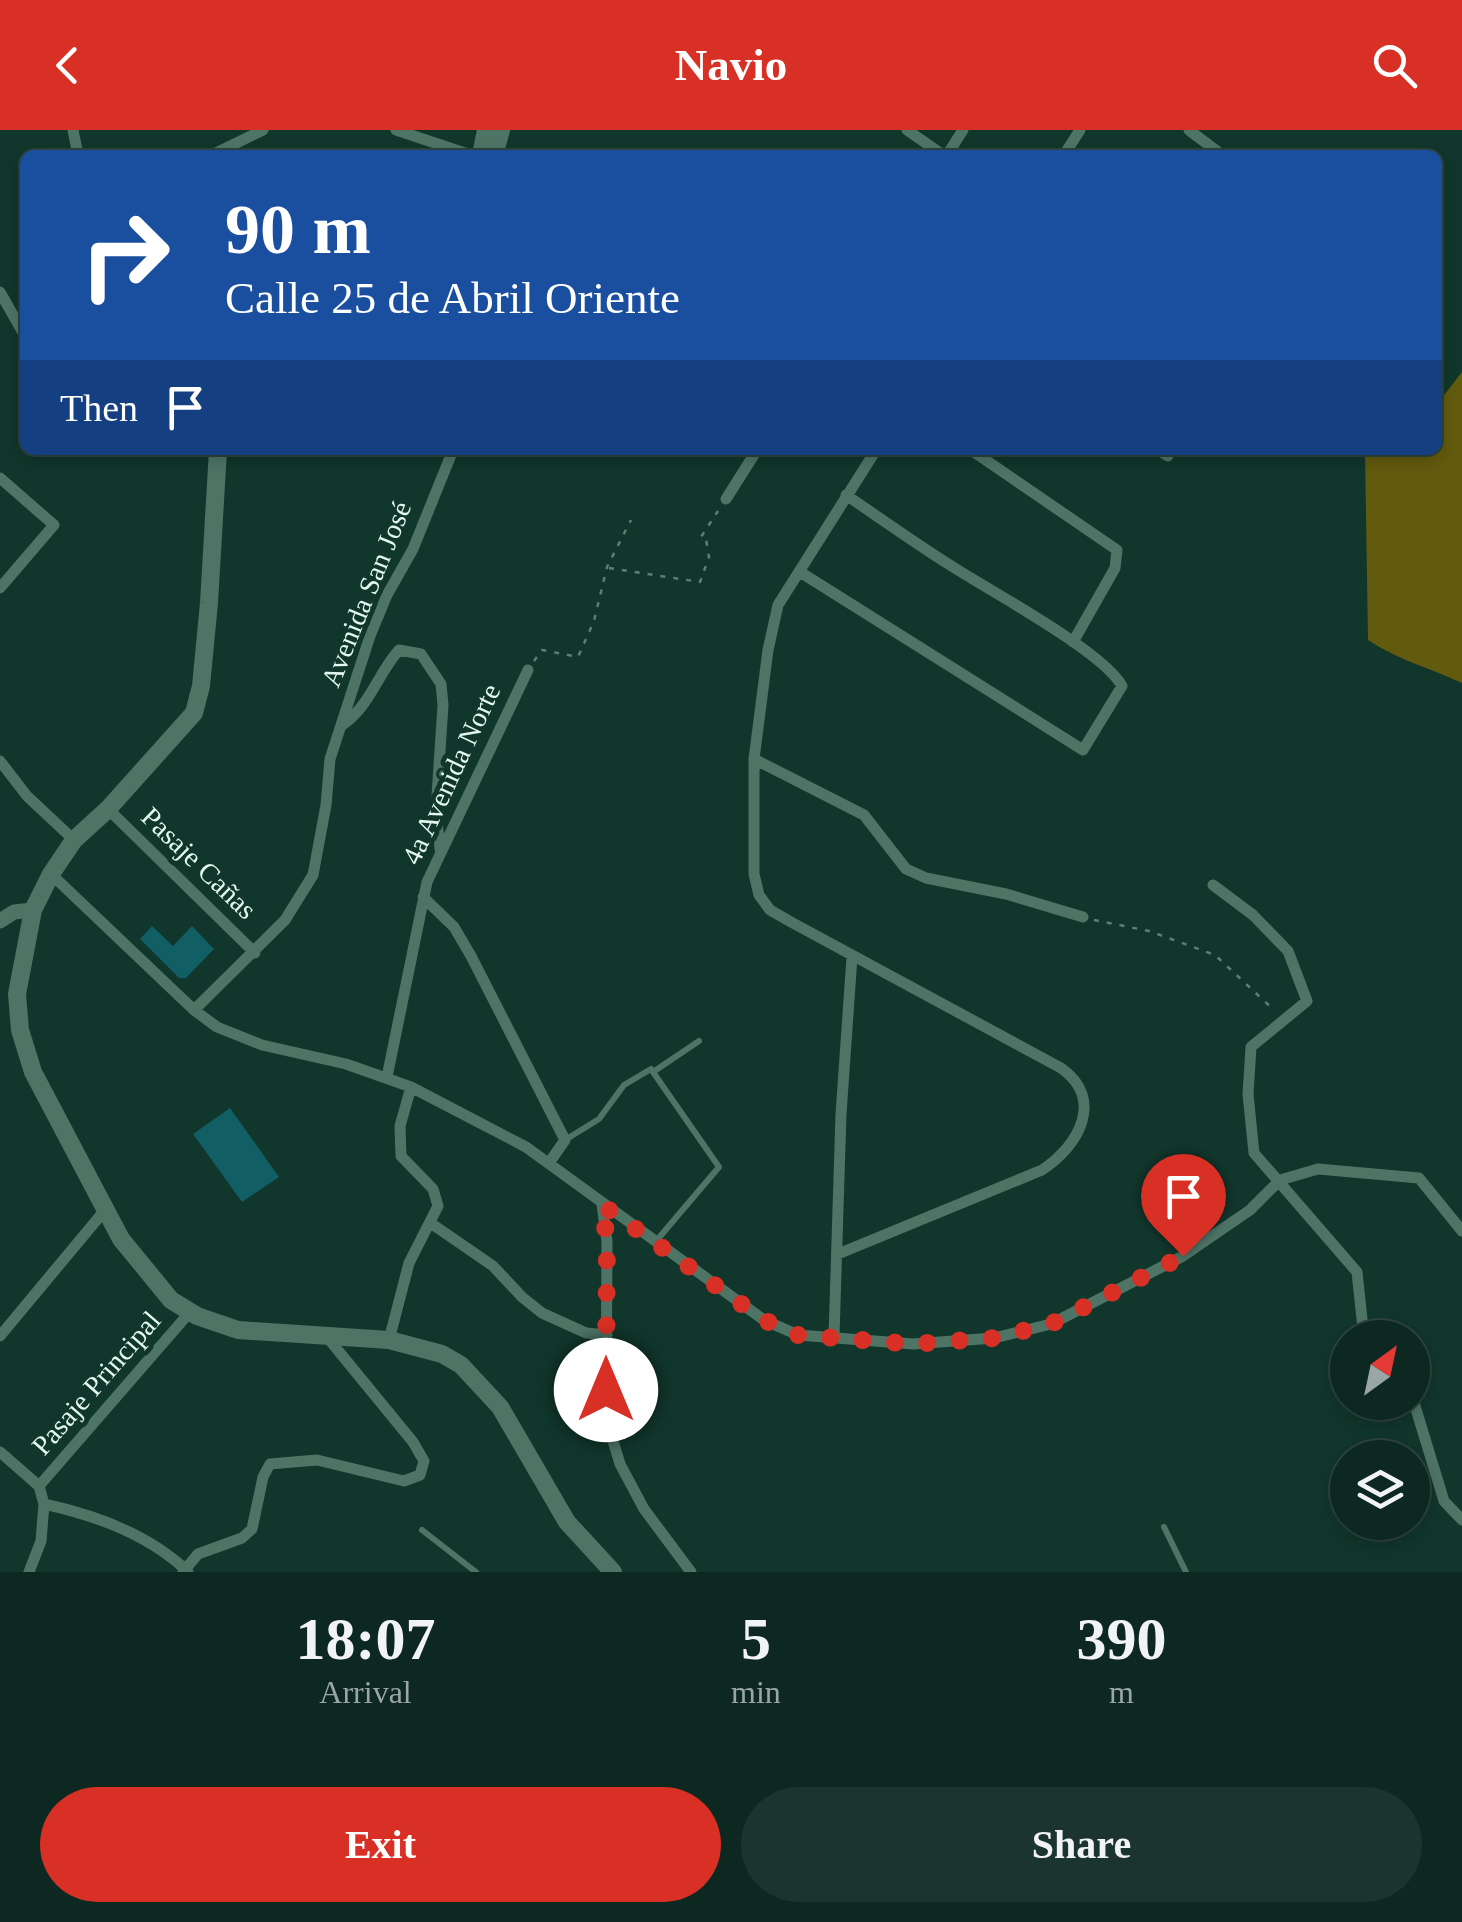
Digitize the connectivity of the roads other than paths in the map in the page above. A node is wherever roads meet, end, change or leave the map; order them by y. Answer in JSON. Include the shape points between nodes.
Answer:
{"nodes":[{"id":1,"x":263,"y":130,"type":"edge"},
{"id":2,"x":396,"y":130,"type":"edge"},
{"id":3,"x":907,"y":130,"type":"edge"},
{"id":4,"x":1189,"y":130,"type":"edge"},
{"id":5,"x":222,"y":150,"type":"edge"},
{"id":6,"x":456,"y":150,"type":"edge"},
{"id":7,"x":937,"y":150,"type":"edge"},
{"id":8,"x":1215,"y":150,"type":"edge"},
{"id":9,"x":0,"y":292,"type":"edge"},
{"id":10,"x":20,"y":327,"type":"edge"},
{"id":11,"x":218,"y":455,"type":"edge"},
{"id":12,"x":451,"y":455,"type":"edge"},
{"id":13,"x":754,"y":455,"type":"edge"},
{"id":14,"x":873,"y":455,"type":"edge"},
{"id":15,"x":977,"y":455,"type":"edge"},
{"id":16,"x":991,"y":455,"type":"edge"},
{"id":17,"x":986,"y":462,"type":"junction"},
{"id":18,"x":0,"y":478,"type":"edge"},
{"id":19,"x":846,"y":495,"type":"junction"},
{"id":20,"x":726,"y":499,"type":"road end"},
{"id":21,"x":800,"y":572,"type":"junction"},
{"id":22,"x":0,"y":588,"type":"edge"},
{"id":23,"x":1073,"y":642,"type":"junction"},
{"id":24,"x":528,"y":670,"type":"road end"},
{"id":25,"x":342,"y":725,"type":"junction"},
{"id":26,"x":754,"y":759,"type":"junction"},
{"id":27,"x":0,"y":761,"type":"edge"},
{"id":28,"x":0,"y":776,"type":"edge"},
{"id":29,"x":28,"y":796,"type":"junction"},
{"id":30,"x":108,"y":809,"type":"junction"},
{"id":31,"x":74,"y":840,"type":"junction"},
{"id":32,"x":440,"y":849,"type":"junction"},
{"id":33,"x":50,"y":874,"type":"junction"},
{"id":34,"x":1213,"y":884,"type":"dead end"},
{"id":35,"x":423,"y":897,"type":"junction"},
{"id":36,"x":33,"y":910,"type":"junction"},
{"id":37,"x":1083,"y":918,"type":"road end"},
{"id":38,"x":0,"y":921,"type":"edge"},
{"id":39,"x":255,"y":953,"type":"junction"},
{"id":40,"x":852,"y":957,"type":"junction"},
{"id":41,"x":194,"y":1010,"type":"junction"},
{"id":42,"x":700,"y":1041,"type":"dead end"},
{"id":43,"x":654,"y":1072,"type":"junction"},
{"id":44,"x":387,"y":1077,"type":"junction"},
{"id":45,"x":411,"y":1086,"type":"junction"},
{"id":46,"x":565,"y":1140,"type":"junction"},
{"id":47,"x":548,"y":1163,"type":"junction"},
{"id":48,"x":1280,"y":1180,"type":"junction"},
{"id":49,"x":602,"y":1205,"type":"junction"},
{"id":50,"x":105,"y":1210,"type":"junction"},
{"id":51,"x":432,"y":1224,"type":"junction"},
{"id":52,"x":1462,"y":1231,"type":"edge"},
{"id":53,"x":656,"y":1241,"type":"junction"},
{"id":54,"x":838,"y":1254,"type":"junction"},
{"id":55,"x":190,"y":1312,"type":"junction"},
{"id":56,"x":1362,"y":1320,"type":"edge"},
{"id":57,"x":0,"y":1336,"type":"edge"},
{"id":58,"x":327,"y":1336,"type":"junction"},
{"id":59,"x":607,"y":1336,"type":"junction"},
{"id":60,"x":834,"y":1336,"type":"junction"},
{"id":61,"x":389,"y":1340,"type":"junction"},
{"id":62,"x":1419,"y":1420,"type":"edge"},
{"id":63,"x":0,"y":1452,"type":"edge"},
{"id":64,"x":40,"y":1486,"type":"junction"},
{"id":65,"x":44,"y":1504,"type":"junction"},
{"id":66,"x":1462,"y":1520,"type":"edge"},
{"id":67,"x":1164,"y":1527,"type":"dead end"},
{"id":68,"x":422,"y":1530,"type":"dead end"},
{"id":69,"x":185,"y":1571,"type":"edge"},
{"id":70,"x":29,"y":1572,"type":"edge"},
{"id":71,"x":476,"y":1572,"type":"edge"},
{"id":72,"x":612,"y":1572,"type":"edge"},
{"id":73,"x":692,"y":1572,"type":"edge"},
{"id":74,"x":1186,"y":1572,"type":"edge"}],
"edges":[{"from":1,"to":5,"type":"street"},
{"from":2,"to":6,"type":"street"},
{"from":3,"to":7,"type":"street"},
{"from":4,"to":8,"type":"street"},
{"from":9,"to":10,"type":"street"},
{"from":11,"to":30,"type":"main road","via":[[202,686],[194,713]]},
{"from":12,"to":25,"type":"street","name":"Avenida San José","via":[[386,595]]},
{"from":13,"to":20,"type":"street"},
{"from":14,"to":19,"type":"street"},
{"from":15,"to":17,"type":"street"},
{"from":16,"to":17,"type":"street"},
{"from":17,"to":23,"type":"street","via":[[1117,550],[1116,568]]},
{"from":18,"to":22,"type":"street","via":[[54,526]]},
{"from":19,"to":21,"type":"street"},
{"from":19,"to":23,"type":"street"},
{"from":21,"to":23,"type":"street","via":[[1083,750],[1122,686]]},
{"from":21,"to":26,"type":"street","via":[[778,605]]},
{"from":24,"to":32,"type":"street","name":"4a Avenida Norte"},
{"from":25,"to":32,"type":"street","via":[[357,716],[399,650],[421,654],[433,668],[444,705],[436,811]]},
{"from":25,"to":39,"type":"street","name":"Avenida San José","via":[[330,759],[313,874]]},
{"from":26,"to":37,"type":"street","via":[[864,815],[906,868],[926,878]]},
{"from":26,"to":40,"type":"street","via":[[759,896],[770,910]]},
{"from":27,"to":29,"type":"street"},
{"from":28,"to":29,"type":"street"},
{"from":29,"to":31,"type":"street"},
{"from":30,"to":31,"type":"main road"},
{"from":30,"to":39,"type":"street","name":"Pasaje Cañas"},
{"from":31,"to":33,"type":"main road"},
{"from":32,"to":35,"type":"street","name":"4a Avenida Norte"},
{"from":33,"to":36,"type":"main road"},
{"from":33,"to":41,"type":"street"},
{"from":34,"to":48,"type":"street","via":[[1288,952],[1307,1001],[1250,1047],[1254,1153]]},
{"from":35,"to":44,"type":"street","name":"4a Avenida Norte"},
{"from":35,"to":46,"type":"street","via":[[471,956]]},
{"from":36,"to":38,"type":"street"},
{"from":36,"to":50,"type":"main road","via":[[17,994],[20,1030],[32,1072]]},
{"from":39,"to":41,"type":"street","name":"Avenida San José"},
{"from":40,"to":54,"type":"street"},
{"from":40,"to":54,"type":"street","via":[[1061,1068],[1085,1099],[1071,1144],[1042,1170]]},
{"from":41,"to":44,"type":"street","via":[[262,1046]]},
{"from":42,"to":43,"type":"lane"},
{"from":43,"to":46,"type":"lane","via":[[624,1086],[599,1119]]},
{"from":43,"to":53,"type":"lane","via":[[719,1166]]},
{"from":44,"to":45,"type":"street"},
{"from":45,"to":47,"type":"street"},
{"from":45,"to":51,"type":"street","via":[[400,1156],[437,1197]]},
{"from":46,"to":47,"type":"street"},
{"from":47,"to":49,"type":"street"},
{"from":48,"to":52,"type":"street","via":[[1318,1168],[1419,1178]]},
{"from":48,"to":56,"type":"street","via":[[1357,1272]]},
{"from":48,"to":60,"type":"street","via":[[1250,1210],[1183,1256],[1051,1324],[994,1338],[913,1344]]},
{"from":49,"to":53,"type":"street"},
{"from":49,"to":59,"type":"street"},
{"from":50,"to":55,"type":"main road","via":[[139,1263]]},
{"from":50,"to":57,"type":"street"},
{"from":51,"to":59,"type":"street","via":[[493,1266],[542,1313]]},
{"from":51,"to":61,"type":"street","via":[[408,1263]]},
{"from":53,"to":60,"type":"street","via":[[764,1320],[798,1335]]},
{"from":54,"to":60,"type":"street"},
{"from":55,"to":58,"type":"main road","via":[[238,1330]]},
{"from":55,"to":64,"type":"street","name":"Pasaje Principal"},
{"from":58,"to":61,"type":"main road"},
{"from":58,"to":69,"type":"street","via":[[412,1442],[424,1461],[420,1475],[404,1482],[317,1460],[270,1464],[252,1528],[198,1554]]},
{"from":59,"to":73,"type":"street","via":[[606,1418],[620,1464]]},
{"from":61,"to":72,"type":"main road","via":[[442,1354],[481,1384],[568,1522]]},
{"from":62,"to":66,"type":"street","via":[[1444,1501]]},
{"from":63,"to":64,"type":"street"},
{"from":64,"to":65,"type":"street"},
{"from":65,"to":69,"type":"street","via":[[161,1548]]},
{"from":65,"to":70,"type":"street","via":[[41,1541]]},
{"from":67,"to":74,"type":"lane"},
{"from":68,"to":71,"type":"lane"}]}
